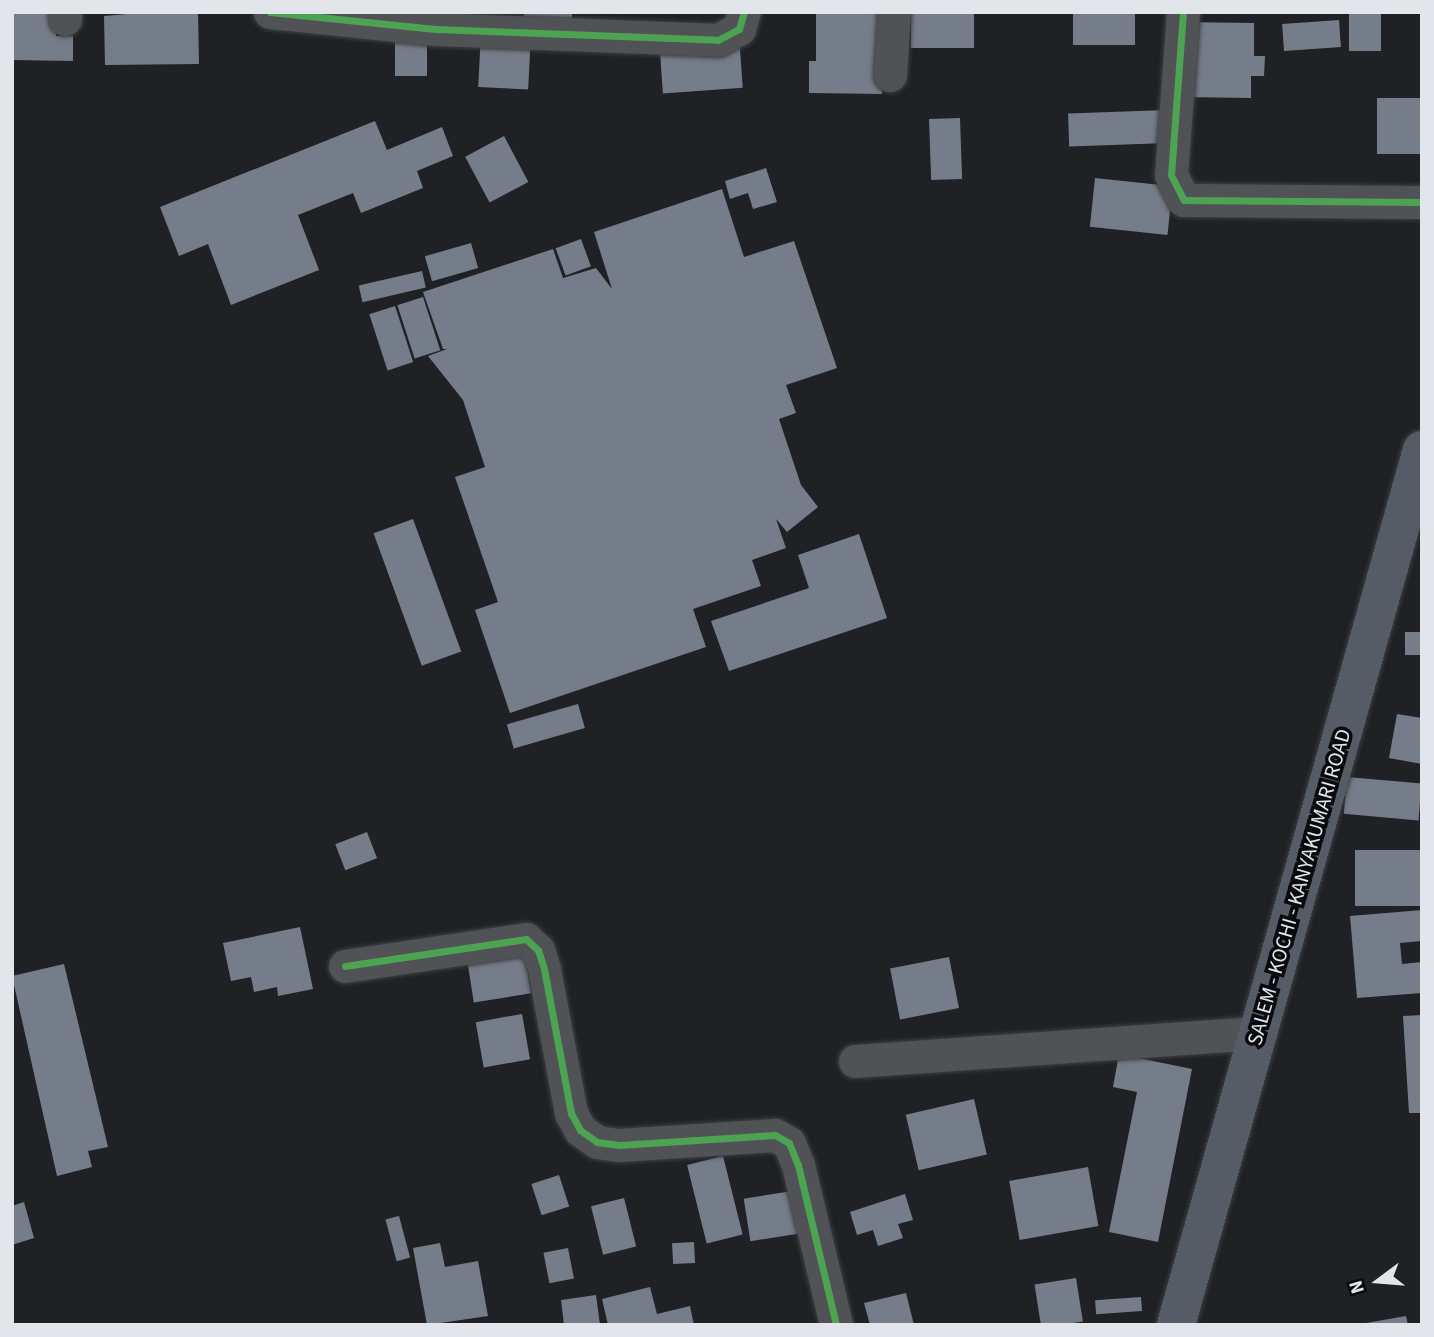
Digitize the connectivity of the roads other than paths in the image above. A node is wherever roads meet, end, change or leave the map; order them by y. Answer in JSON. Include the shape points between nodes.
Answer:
{"nodes":[{"id":1,"x":270,"y":12,"type":"edge"},
{"id":2,"x":744,"y":12,"type":"edge"},
{"id":3,"x":894,"y":12,"type":"edge"},
{"id":4,"x":1183,"y":12,"type":"edge"},
{"id":5,"x":890,"y":75,"type":"dead end"},
{"id":6,"x":1422,"y":202,"type":"edge"},
{"id":7,"x":1422,"y":450,"type":"edge"},
{"id":8,"x":345,"y":966,"type":"dead end"},
{"id":9,"x":1258,"y":1033,"type":"junction"},
{"id":10,"x":855,"y":1061,"type":"dead end"},
{"id":11,"x":836,"y":1325,"type":"edge"},
{"id":12,"x":1176,"y":1325,"type":"edge"}],
"edges":[{"from":1,"to":2,"type":"street","via":[[435,29],[718,40],[739,29]]},
{"from":3,"to":5,"type":"street"},
{"from":4,"to":6,"type":"street","via":[[1171,175],[1184,200]]},
{"from":7,"to":9,"type":"highway","name":"SALEM - KOCHI - KANYAKUMARI ROAD"},
{"from":8,"to":11,"type":"street","via":[[526,939],[538,950],[571,1113],[580,1130],[597,1142],[619,1145],[775,1135],[789,1143]]},
{"from":9,"to":10,"type":"street"},
{"from":9,"to":12,"type":"highway","name":"SALEM - KOCHI - KANYAKUMARI ROAD"}]}
